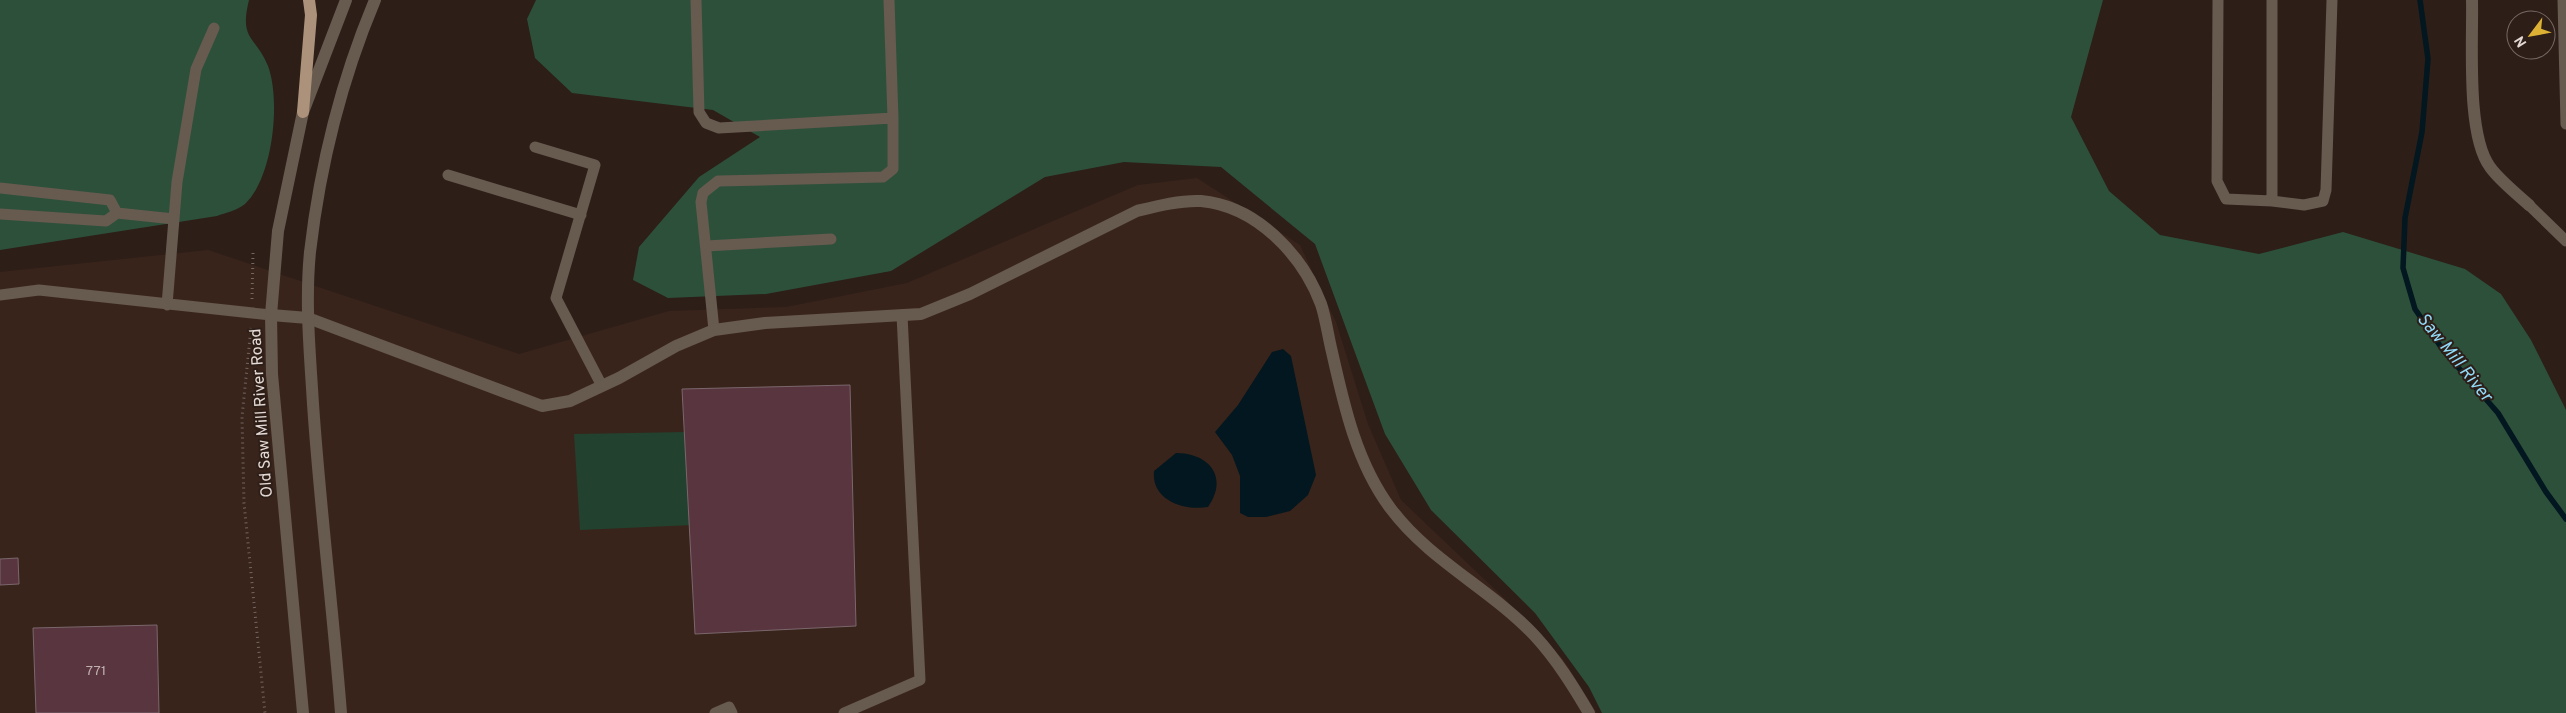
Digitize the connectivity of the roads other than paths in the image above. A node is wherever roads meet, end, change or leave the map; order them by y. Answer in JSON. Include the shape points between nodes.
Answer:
{"nodes":[{"id":1,"x":309,"y":0,"type":"edge"},
{"id":2,"x":346,"y":0,"type":"edge"},
{"id":3,"x":375,"y":0,"type":"edge"},
{"id":4,"x":696,"y":0,"type":"edge"},
{"id":5,"x":889,"y":0,"type":"edge"},
{"id":6,"x":2218,"y":0,"type":"edge"},
{"id":7,"x":2272,"y":0,"type":"edge"},
{"id":8,"x":2332,"y":0,"type":"edge"},
{"id":9,"x":2472,"y":0,"type":"edge"},
{"id":10,"x":2563,"y":0,"type":"edge"},
{"id":11,"x":214,"y":28,"type":"dead end"},
{"id":12,"x":302,"y":112,"type":"junction"},
{"id":13,"x":893,"y":118,"type":"junction"},
{"id":14,"x":2566,"y":124,"type":"edge"},
{"id":15,"x":535,"y":147,"type":"dead end"},
{"id":16,"x":448,"y":175,"type":"dead end"},
{"id":17,"x":0,"y":188,"type":"edge"},
{"id":18,"x":2272,"y":201,"type":"junction"},
{"id":19,"x":2529,"y":205,"type":"joint"},
{"id":20,"x":117,"y":213,"type":"junction"},
{"id":21,"x":0,"y":214,"type":"edge"},
{"id":22,"x":581,"y":215,"type":"junction"},
{"id":23,"x":174,"y":219,"type":"junction"},
{"id":24,"x":832,"y":240,"type":"dead end"},
{"id":25,"x":2566,"y":241,"type":"edge"},
{"id":26,"x":706,"y":246,"type":"junction"},
{"id":27,"x":0,"y":295,"type":"edge"},
{"id":28,"x":167,"y":305,"type":"junction"},
{"id":29,"x":902,"y":314,"type":"junction"},
{"id":30,"x":271,"y":315,"type":"junction"},
{"id":31,"x":308,"y":318,"type":"junction"},
{"id":32,"x":714,"y":330,"type":"junction"},
{"id":33,"x":602,"y":386,"type":"junction"},
{"id":34,"x":303,"y":713,"type":"edge"},
{"id":35,"x":341,"y":713,"type":"edge"},
{"id":36,"x":714,"y":713,"type":"edge"},
{"id":37,"x":732,"y":713,"type":"edge"},
{"id":38,"x":844,"y":713,"type":"edge"},
{"id":39,"x":1589,"y":713,"type":"edge"}],
"edges":[{"from":1,"to":12,"type":"main road","via":[[311,15]]},
{"from":2,"to":12,"type":"street","name":"Old Saw Mill River Road"},
{"from":3,"to":31,"type":"street","via":[[357,43],[322,174],[310,254]]},
{"from":4,"to":13,"type":"lane","via":[[699,112],[706,123],[719,128]]},
{"from":5,"to":13,"type":"lane"},
{"from":6,"to":18,"type":"lane","via":[[2217,181],[2226,199]]},
{"from":7,"to":18,"type":"lane"},
{"from":8,"to":18,"type":"lane","via":[[2326,190],[2323,201],[2304,205]]},
{"from":9,"to":19,"type":"street","via":[[2475,124],[2480,145],[2489,166]]},
{"from":10,"to":14,"type":"lane"},
{"from":11,"to":23,"type":"lane","via":[[196,69],[176,182]]},
{"from":12,"to":30,"type":"street","name":"Old Saw Mill River Road","via":[[278,231]]},
{"from":13,"to":26,"type":"lane","via":[[893,169],[882,177],[718,181],[703,193]]},
{"from":15,"to":22,"type":"lane","via":[[595,165]]},
{"from":16,"to":22,"type":"lane"},
{"from":17,"to":20,"type":"lane","via":[[110,200]]},
{"from":19,"to":25,"type":"lane"},
{"from":20,"to":21,"type":"lane","via":[[106,221]]},
{"from":20,"to":23,"type":"lane"},
{"from":22,"to":33,"type":"lane","via":[[556,298]]},
{"from":23,"to":28,"type":"lane"},
{"from":24,"to":26,"type":"lane"},
{"from":26,"to":32,"type":"lane"},
{"from":27,"to":28,"type":"lane","via":[[39,290]]},
{"from":28,"to":30,"type":"lane"},
{"from":29,"to":32,"type":"street","via":[[765,323]]},
{"from":29,"to":38,"type":"lane","via":[[920,680]]},
{"from":29,"to":39,"type":"street","via":[[921,314],[970,294],[1138,211],[1167,204],[1201,202],[1236,211],[1272,232],[1301,265],[1321,304],[1348,418],[1369,474],[1391,509],[1422,544],[1534,635],[1569,678]]},
{"from":30,"to":31,"type":"street"},
{"from":30,"to":34,"type":"street","name":"Old Saw Mill River Road","via":[[272,374]]},
{"from":31,"to":33,"type":"street","via":[[542,406],[570,401]]},
{"from":31,"to":35,"type":"street","via":[[317,461]]},
{"from":32,"to":33,"type":"street","via":[[676,346]]},
{"from":36,"to":37,"type":"lane","via":[[729,707]]}]}
